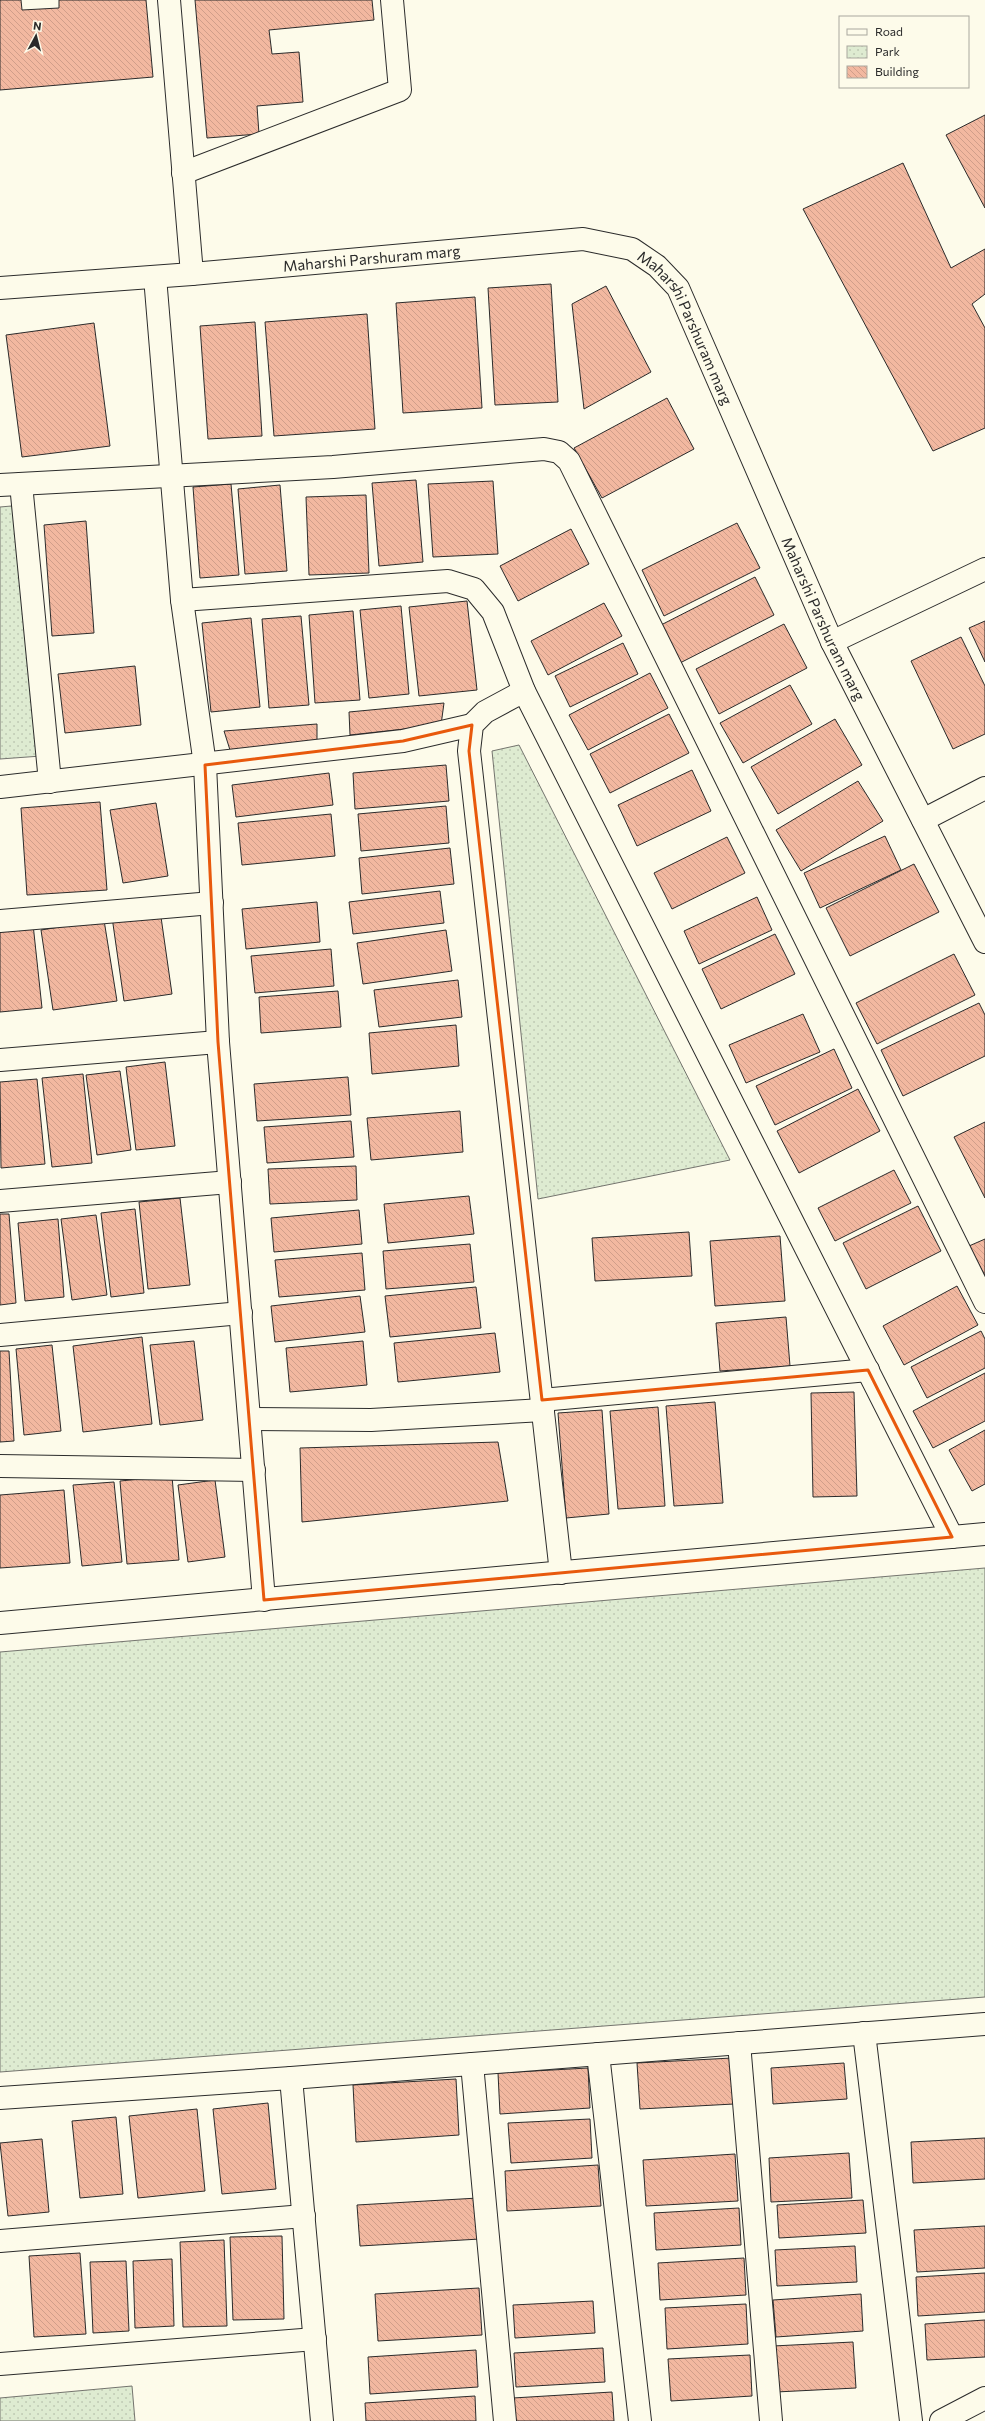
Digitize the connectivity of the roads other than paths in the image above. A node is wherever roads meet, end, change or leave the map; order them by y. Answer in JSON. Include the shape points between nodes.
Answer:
{"nodes":[{"id":1,"x":169,"y":0,"type":"edge"},
{"id":2,"x":392,"y":0,"type":"edge"},
{"id":3,"x":183,"y":173,"type":"junction"},
{"id":4,"x":192,"y":274,"type":"junction"},
{"id":5,"x":155,"y":277,"type":"junction"},
{"id":6,"x":0,"y":288,"type":"edge"},
{"id":7,"x":172,"y":475,"type":"junction"},
{"id":8,"x":21,"y":484,"type":"junction"},
{"id":9,"x":0,"y":486,"type":"edge"},
{"id":10,"x":985,"y":569,"type":"edge"},
{"id":11,"x":182,"y":600,"type":"junction"},
{"id":12,"x":832,"y":642,"type":"junction"},
{"id":13,"x":524,"y":691,"type":"junction"},
{"id":14,"x":472,"y":725,"type":"junction"},
{"id":15,"x":205,"y":765,"type":"junction"},
{"id":16,"x":50,"y":782,"type":"junction"},
{"id":17,"x":0,"y":787,"type":"edge"},
{"id":18,"x":985,"y":788,"type":"edge"},
{"id":19,"x":922,"y":820,"type":"junction"},
{"id":20,"x":212,"y":903,"type":"junction"},
{"id":21,"x":0,"y":921,"type":"edge"},
{"id":22,"x":985,"y":942,"type":"edge"},
{"id":23,"x":218,"y":1042,"type":"junction"},
{"id":24,"x":0,"y":1060,"type":"edge"},
{"id":25,"x":230,"y":1182,"type":"junction"},
{"id":26,"x":0,"y":1201,"type":"edge"},
{"id":27,"x":985,"y":1302,"type":"edge"},
{"id":28,"x":240,"y":1313,"type":"junction"},
{"id":29,"x":0,"y":1335,"type":"edge"},
{"id":30,"x":868,"y":1370,"type":"junction"},
{"id":31,"x":543,"y":1405,"type":"junction"},
{"id":32,"x":250,"y":1419,"type":"junction"},
{"id":33,"x":0,"y":1466,"type":"edge"},
{"id":34,"x":254,"y":1470,"type":"junction"},
{"id":35,"x":985,"y":1534,"type":"edge"},
{"id":36,"x":952,"y":1537,"type":"junction"},
{"id":37,"x":560,"y":1573,"type":"junction"},
{"id":38,"x":264,"y":1600,"type":"junction"},
{"id":39,"x":0,"y":1623,"type":"edge"},
{"id":40,"x":985,"y":2024,"type":"edge"},
{"id":41,"x":864,"y":2033,"type":"junction"},
{"id":42,"x":739,"y":2043,"type":"junction"},
{"id":43,"x":598,"y":2054,"type":"junction"},
{"id":44,"x":472,"y":2064,"type":"junction"},
{"id":45,"x":291,"y":2078,"type":"junction"},
{"id":46,"x":0,"y":2098,"type":"edge"},
{"id":47,"x":304,"y":2216,"type":"junction"},
{"id":48,"x":0,"y":2241,"type":"edge"},
{"id":49,"x":315,"y":2339,"type":"junction"},
{"id":50,"x":0,"y":2364,"type":"edge"},
{"id":51,"x":985,"y":2398,"type":"edge"},
{"id":52,"x":322,"y":2421,"type":"edge"},
{"id":53,"x":505,"y":2421,"type":"edge"},
{"id":54,"x":640,"y":2421,"type":"edge"},
{"id":55,"x":771,"y":2421,"type":"edge"},
{"id":56,"x":911,"y":2421,"type":"edge"},
{"id":57,"x":940,"y":2421,"type":"edge"}],
"edges":[{"from":1,"to":3,"type":"street"},
{"from":2,"to":3,"type":"street","via":[[400,90]]},
{"from":3,"to":4,"type":"street"},
{"from":4,"to":5,"type":"street","name":"Maharshi Parshuram marg"},
{"from":4,"to":12,"type":"street","name":"Maharshi Parshuram marg","via":[[583,239],[632,249],[658,266],[678,288]]},
{"from":5,"to":6,"type":"street","name":"Maharshi Parshuram marg"},
{"from":5,"to":7,"type":"street"},
{"from":7,"to":8,"type":"street"},
{"from":7,"to":11,"type":"street"},
{"from":7,"to":27,"type":"street","via":[[333,467],[544,449],[558,452],[569,461]]},
{"from":8,"to":9,"type":"street"},
{"from":8,"to":16,"type":"street"},
{"from":10,"to":12,"type":"street"},
{"from":11,"to":13,"type":"street","via":[[448,581],[474,589],[493,612]]},
{"from":11,"to":15,"type":"street"},
{"from":12,"to":19,"type":"street","name":"Maharshi Parshuram marg"},
{"from":13,"to":14,"type":"street","via":[[484,712]]},
{"from":13,"to":30,"type":"street"},
{"from":14,"to":15,"type":"street","via":[[403,741]]},
{"from":14,"to":31,"type":"street","via":[[469,751]]},
{"from":15,"to":16,"type":"street"},
{"from":15,"to":20,"type":"street"},
{"from":16,"to":17,"type":"street"},
{"from":18,"to":19,"type":"street"},
{"from":19,"to":22,"type":"street","name":"Maharshi Parshuram marg"},
{"from":20,"to":21,"type":"street"},
{"from":20,"to":23,"type":"street"},
{"from":23,"to":24,"type":"street"},
{"from":23,"to":25,"type":"street"},
{"from":25,"to":26,"type":"street"},
{"from":25,"to":28,"type":"street"},
{"from":28,"to":29,"type":"street"},
{"from":28,"to":32,"type":"street"},
{"from":30,"to":31,"type":"street"},
{"from":30,"to":36,"type":"street"},
{"from":31,"to":32,"type":"street","via":[[371,1420]]},
{"from":31,"to":37,"type":"street"},
{"from":32,"to":34,"type":"street"},
{"from":33,"to":34,"type":"street"},
{"from":34,"to":38,"type":"street"},
{"from":35,"to":36,"type":"street"},
{"from":36,"to":37,"type":"street"},
{"from":37,"to":38,"type":"street"},
{"from":38,"to":39,"type":"street"},
{"from":40,"to":41,"type":"street"},
{"from":41,"to":42,"type":"street"},
{"from":41,"to":56,"type":"street"},
{"from":42,"to":43,"type":"street"},
{"from":42,"to":55,"type":"street"},
{"from":43,"to":44,"type":"street"},
{"from":43,"to":54,"type":"street"},
{"from":44,"to":45,"type":"street"},
{"from":44,"to":53,"type":"street"},
{"from":45,"to":46,"type":"street"},
{"from":45,"to":47,"type":"street"},
{"from":47,"to":48,"type":"street"},
{"from":47,"to":49,"type":"street"},
{"from":49,"to":50,"type":"street"},
{"from":49,"to":52,"type":"street"},
{"from":51,"to":57,"type":"street"}]}
